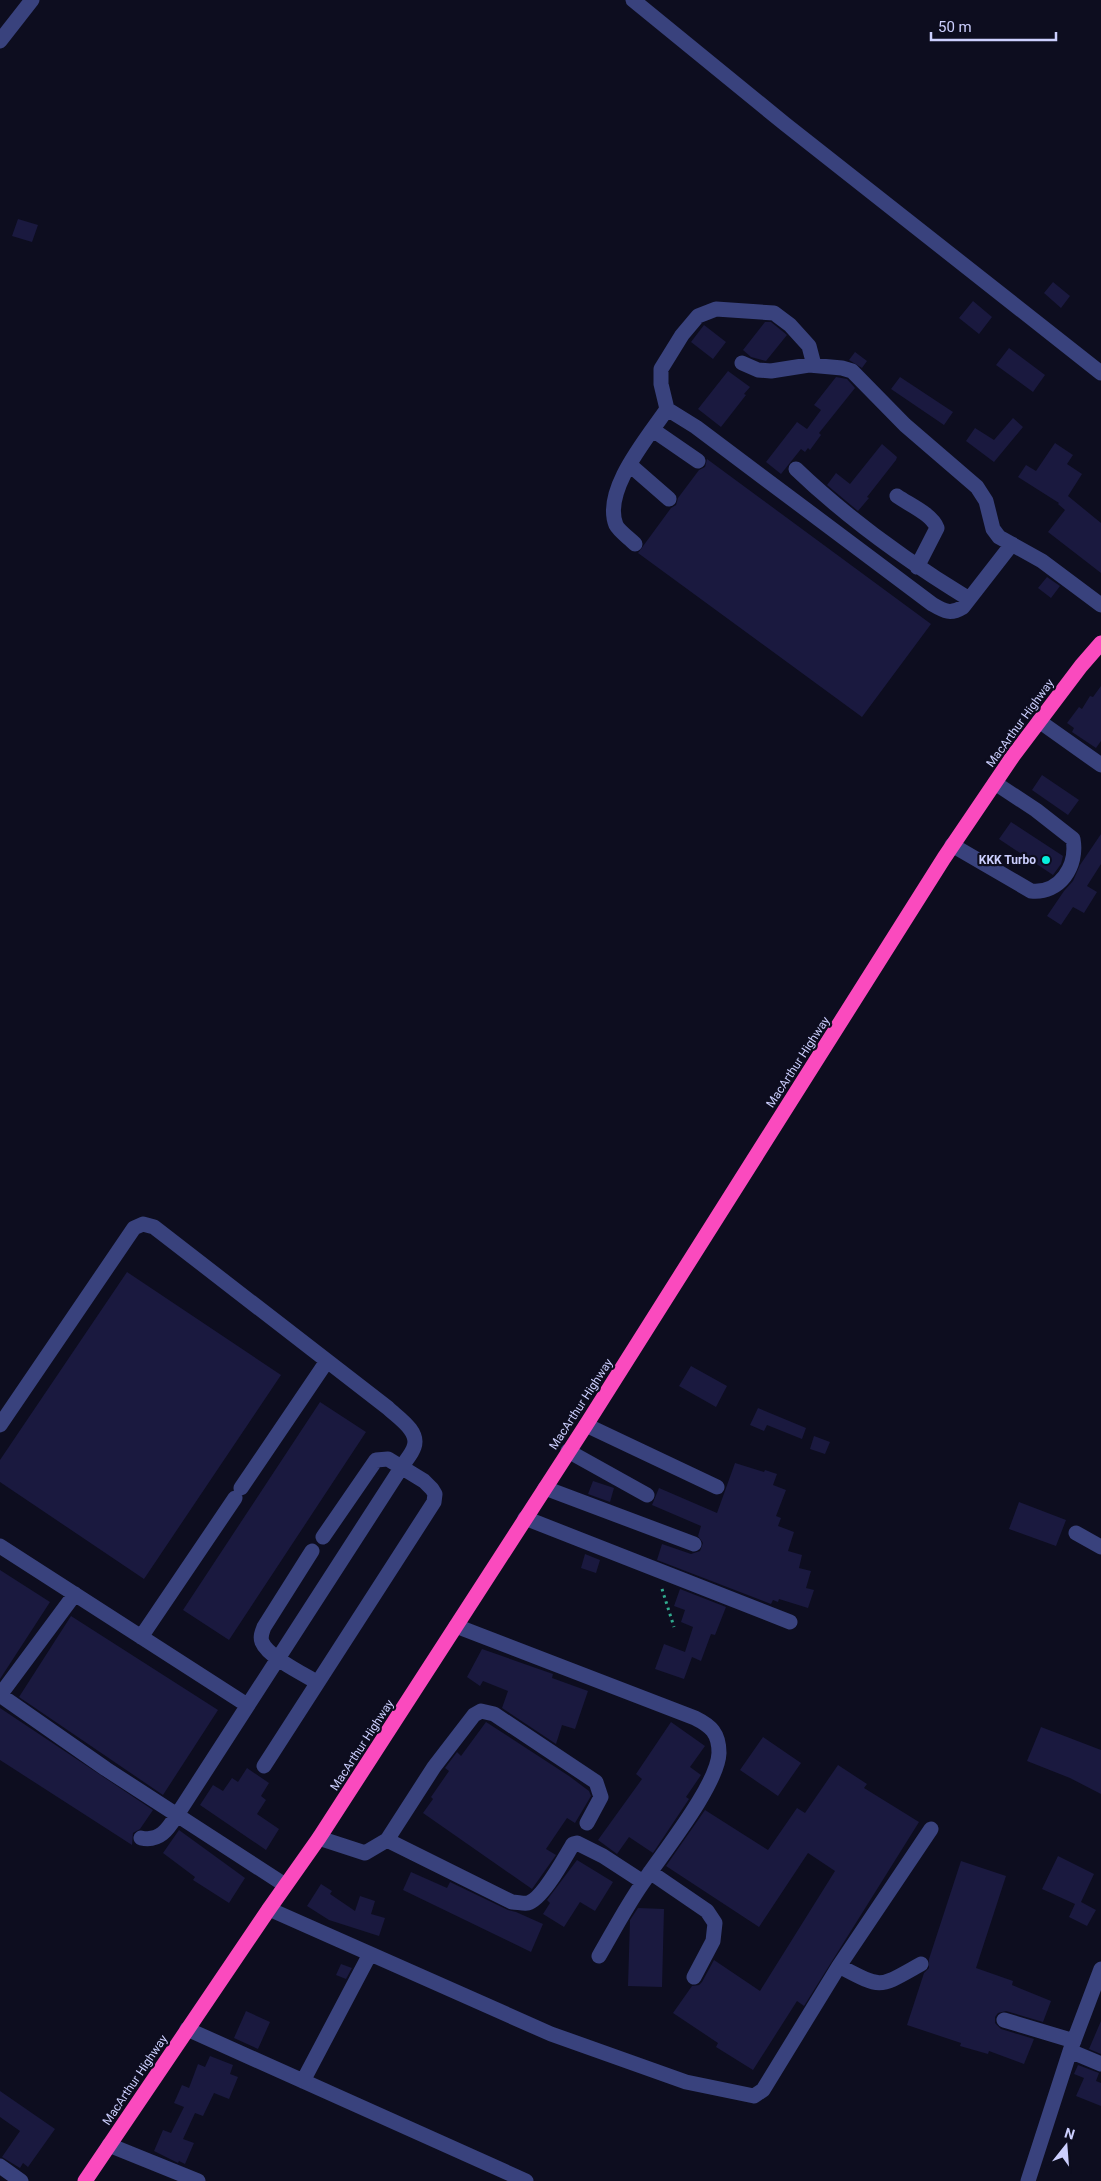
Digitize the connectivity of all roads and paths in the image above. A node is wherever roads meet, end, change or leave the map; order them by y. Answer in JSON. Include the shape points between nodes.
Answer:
{"nodes":[{"id":1,"x":32,"y":0,"type":"edge"},
{"id":2,"x":633,"y":0,"type":"edge"},
{"id":3,"x":0,"y":41,"type":"edge"},
{"id":4,"x":742,"y":363,"type":"dead end"},
{"id":5,"x":814,"y":365,"type":"junction"},
{"id":6,"x":1101,"y":374,"type":"edge"},
{"id":7,"x":667,"y":409,"type":"junction"},
{"id":8,"x":653,"y":430,"type":"junction"},
{"id":9,"x":698,"y":461,"type":"dead end"},
{"id":10,"x":630,"y":465,"type":"junction"},
{"id":11,"x":796,"y":468,"type":"dead end"},
{"id":12,"x":896,"y":496,"type":"dead end"},
{"id":13,"x":669,"y":499,"type":"dead end"},
{"id":14,"x":634,"y":544,"type":"dead end"},
{"id":15,"x":1012,"y":544,"type":"junction"},
{"id":16,"x":917,"y":567,"type":"junction"},
{"id":17,"x":969,"y":599,"type":"junction"},
{"id":18,"x":1101,"y":605,"type":"edge"},
{"id":19,"x":1101,"y":643,"type":"edge"},
{"id":20,"x":1040,"y":721,"type":"junction"},
{"id":21,"x":1101,"y":765,"type":"edge"},
{"id":22,"x":995,"y":783,"type":"junction"},
{"id":23,"x":952,"y":845,"type":"junction"},
{"id":24,"x":327,"y":1361,"type":"junction"},
{"id":25,"x":586,"y":1425,"type":"junction"},
{"id":26,"x":0,"y":1426,"type":"edge"},
{"id":27,"x":568,"y":1451,"type":"junction"},
{"id":28,"x":401,"y":1468,"type":"junction"},
{"id":29,"x":717,"y":1487,"type":"dead end"},
{"id":30,"x":545,"y":1488,"type":"junction"},
{"id":31,"x":647,"y":1495,"type":"dead end"},
{"id":32,"x":525,"y":1518,"type":"junction"},
{"id":33,"x":1076,"y":1533,"type":"dead end"},
{"id":34,"x":323,"y":1537,"type":"dead end"},
{"id":35,"x":694,"y":1544,"type":"dead end"},
{"id":36,"x":0,"y":1546,"type":"edge"},
{"id":37,"x":1101,"y":1547,"type":"edge"},
{"id":38,"x":312,"y":1551,"type":"dead end"},
{"id":39,"x":653,"y":1568,"type":"junction"},
{"id":40,"x":75,"y":1594,"type":"junction"},
{"id":41,"x":790,"y":1622,"type":"dead end"},
{"id":42,"x":456,"y":1626,"type":"junction"},
{"id":43,"x":674,"y":1627,"type":"dead end"},
{"id":44,"x":141,"y":1637,"type":"junction"},
{"id":45,"x":277,"y":1657,"type":"junction"},
{"id":46,"x":317,"y":1682,"type":"junction"},
{"id":47,"x":0,"y":1695,"type":"edge"},
{"id":48,"x":247,"y":1705,"type":"junction"},
{"id":49,"x":264,"y":1766,"type":"dead end"},
{"id":50,"x":177,"y":1814,"type":"junction"},
{"id":51,"x":930,"y":1829,"type":"dead end"},
{"id":52,"x":582,"y":1832,"type":"junction"},
{"id":53,"x":141,"y":1838,"type":"dead end"},
{"id":54,"x":319,"y":1838,"type":"junction"},
{"id":55,"x":387,"y":1840,"type":"junction"},
{"id":56,"x":646,"y":1877,"type":"junction"},
{"id":57,"x":285,"y":1885,"type":"junction"},
{"id":58,"x":269,"y":1909,"type":"junction"},
{"id":59,"x":370,"y":1954,"type":"junction"},
{"id":60,"x":599,"y":1956,"type":"dead end"},
{"id":61,"x":921,"y":1964,"type":"dead end"},
{"id":62,"x":839,"y":1966,"type":"junction"},
{"id":63,"x":1101,"y":1969,"type":"edge"},
{"id":64,"x":694,"y":1977,"type":"dead end"},
{"id":65,"x":1004,"y":2020,"type":"dead end"},
{"id":66,"x":187,"y":2029,"type":"junction"},
{"id":67,"x":1072,"y":2046,"type":"junction"},
{"id":68,"x":1101,"y":2064,"type":"edge"},
{"id":69,"x":303,"y":2081,"type":"junction"},
{"id":70,"x":109,"y":2145,"type":"junction"},
{"id":71,"x":0,"y":2166,"type":"edge"},
{"id":72,"x":21,"y":2181,"type":"edge"},
{"id":73,"x":85,"y":2181,"type":"edge"},
{"id":74,"x":198,"y":2181,"type":"edge"},
{"id":75,"x":526,"y":2181,"type":"edge"},
{"id":76,"x":1028,"y":2181,"type":"edge"}],
"edges":[{"from":1,"to":3,"type":"street"},
{"from":2,"to":6,"type":"street"},
{"from":4,"to":5,"type":"street","via":[[771,371]]},
{"from":5,"to":7,"type":"street","via":[[809,346],[774,313],[716,309],[698,316],[661,369]]},
{"from":5,"to":15,"type":"street","via":[[852,371],[867,384],[905,425],[977,487],[986,501],[993,529]]},
{"from":7,"to":8,"type":"street"},
{"from":7,"to":17,"type":"street","via":[[696,426],[932,604],[954,613]]},
{"from":8,"to":9,"type":"street"},
{"from":8,"to":10,"type":"street"},
{"from":10,"to":13,"type":"street"},
{"from":10,"to":14,"type":"street","via":[[616,492],[614,514],[616,526]]},
{"from":11,"to":16,"type":"street","via":[[814,486]]},
{"from":12,"to":16,"type":"street","via":[[925,515],[937,528]]},
{"from":15,"to":17,"type":"street"},
{"from":15,"to":18,"type":"street","via":[[1042,561]]},
{"from":16,"to":17,"type":"street"},
{"from":19,"to":20,"type":"highway","name":"MacArthur Highway"},
{"from":20,"to":21,"type":"street"},
{"from":20,"to":22,"type":"highway","name":"MacArthur Highway"},
{"from":22,"to":23,"type":"highway","name":"MacArthur Highway"},
{"from":22,"to":23,"type":"street","via":[[1074,839],[1076,853],[1070,869],[1056,886],[1042,892],[1031,891]]},
{"from":23,"to":25,"type":"highway","name":"MacArthur Highway"},
{"from":24,"to":26,"type":"street","via":[[154,1227],[143,1224],[134,1228]]},
{"from":24,"to":28,"type":"street","via":[[408,1426],[415,1443]]},
{"from":24,"to":44,"type":"street"},
{"from":25,"to":27,"type":"highway","name":"MacArthur Highway"},
{"from":25,"to":29,"type":"street"},
{"from":27,"to":30,"type":"highway","name":"MacArthur Highway"},
{"from":27,"to":31,"type":"street"},
{"from":28,"to":34,"type":"street","via":[[388,1460],[376,1460]]},
{"from":28,"to":45,"type":"street"},
{"from":28,"to":46,"type":"street","via":[[432,1488],[434,1502]]},
{"from":30,"to":32,"type":"highway","name":"MacArthur Highway"},
{"from":30,"to":35,"type":"street"},
{"from":32,"to":39,"type":"street"},
{"from":32,"to":42,"type":"highway","name":"MacArthur Highway"},
{"from":33,"to":37,"type":"street"},
{"from":36,"to":40,"type":"street"},
{"from":38,"to":45,"type":"street","via":[[264,1627],[263,1645]]},
{"from":39,"to":41,"type":"street"},
{"from":39,"to":43,"type":"path"},
{"from":40,"to":44,"type":"street"},
{"from":40,"to":47,"type":"street"},
{"from":42,"to":54,"type":"highway","name":"MacArthur Highway"},
{"from":42,"to":56,"type":"street","via":[[710,1726],[718,1741],[715,1773]]},
{"from":44,"to":48,"type":"street"},
{"from":45,"to":46,"type":"street"},
{"from":45,"to":48,"type":"street"},
{"from":46,"to":49,"type":"street"},
{"from":47,"to":50,"type":"street"},
{"from":48,"to":50,"type":"street"},
{"from":50,"to":53,"type":"street","via":[[164,1833],[156,1838]]},
{"from":50,"to":57,"type":"street"},
{"from":51,"to":62,"type":"street"},
{"from":52,"to":55,"type":"street","via":[[553,1877],[528,1903],[512,1902]]},
{"from":52,"to":55,"type":"street","via":[[601,1797],[596,1782],[494,1714],[482,1711],[474,1715],[434,1767]]},
{"from":52,"to":56,"type":"street","via":[[603,1856]]},
{"from":54,"to":55,"type":"street","via":[[365,1853]]},
{"from":54,"to":57,"type":"highway","name":"MacArthur Highway"},
{"from":56,"to":60,"type":"street"},
{"from":56,"to":64,"type":"street","via":[[707,1912],[715,1923],[713,1942]]},
{"from":57,"to":58,"type":"highway","name":"MacArthur Highway"},
{"from":58,"to":59,"type":"street"},
{"from":58,"to":66,"type":"highway","name":"MacArthur Highway"},
{"from":59,"to":62,"type":"street","via":[[551,2034],[686,2082],[754,2096],[763,2090]]},
{"from":59,"to":69,"type":"street"},
{"from":61,"to":62,"type":"street","via":[[888,1983],[879,1984]]},
{"from":63,"to":67,"type":"street"},
{"from":65,"to":67,"type":"street"},
{"from":66,"to":69,"type":"street"},
{"from":66,"to":70,"type":"highway","name":"MacArthur Highway"},
{"from":67,"to":68,"type":"street"},
{"from":67,"to":76,"type":"street"},
{"from":69,"to":75,"type":"street"},
{"from":70,"to":73,"type":"highway","name":"MacArthur Highway"},
{"from":70,"to":74,"type":"street"},
{"from":71,"to":72,"type":"street"}]}
